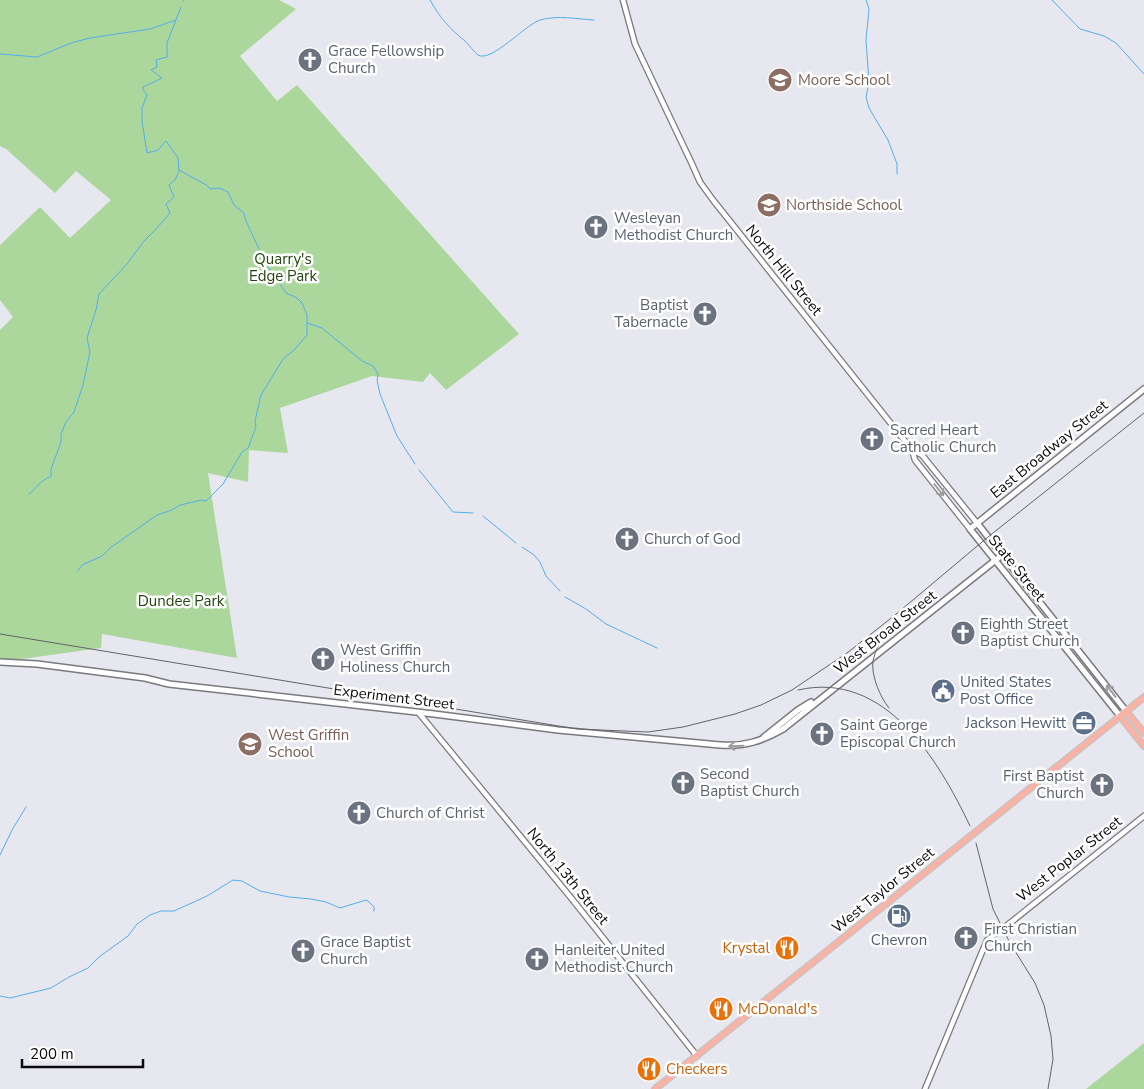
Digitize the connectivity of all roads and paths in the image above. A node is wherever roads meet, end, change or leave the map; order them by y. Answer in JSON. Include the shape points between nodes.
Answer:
{"nodes":[{"id":1,"x":623,"y":0,"type":"edge"},
{"id":2,"x":1144,"y":389,"type":"edge"},
{"id":3,"x":912,"y":450,"type":"junction"},
{"id":4,"x":977,"y":523,"type":"junction"},
{"id":5,"x":970,"y":529,"type":"junction"},
{"id":6,"x":1002,"y":555,"type":"junction"},
{"id":7,"x":996,"y":561,"type":"junction"},
{"id":8,"x":0,"y":662,"type":"edge"},
{"id":9,"x":831,"y":690,"type":"junction"},
{"id":10,"x":1144,"y":697,"type":"edge"},
{"id":11,"x":1126,"y":711,"type":"junction"},
{"id":12,"x":418,"y":712,"type":"junction"},
{"id":13,"x":1120,"y":716,"type":"junction"},
{"id":14,"x":783,"y":729,"type":"joint"},
{"id":15,"x":1144,"y":733,"type":"edge"},
{"id":16,"x":758,"y":742,"type":"junction"},
{"id":17,"x":1144,"y":746,"type":"edge"},
{"id":18,"x":1144,"y":816,"type":"edge"},
{"id":19,"x":697,"y":1056,"type":"junction"},
{"id":20,"x":655,"y":1089,"type":"edge"},
{"id":21,"x":925,"y":1089,"type":"edge"}],
"edges":[{"from":1,"to":3,"type":"street","name":"North Hill Street","via":[[636,44],[700,182]]},
{"from":2,"to":4,"type":"main road","name":"East Broadway Street"},
{"from":3,"to":4,"type":"street","name":"North Hill Street","via":[[922,455]]},
{"from":3,"to":5,"type":"street","name":"State Street","one_way":true,"via":[[915,460]]},
{"from":4,"to":5,"type":"main road","name":"East Broadway Street"},
{"from":4,"to":6,"type":"main road"},
{"from":5,"to":7,"type":"main road","name":"State Street"},
{"from":6,"to":7,"type":"main road","name":"West Broad Street"},
{"from":11,"to":6,"type":"main road","one_way":true},
{"from":7,"to":9,"type":"main road","name":"West Broad Street"},
{"from":7,"to":13,"type":"main road","name":"State Street"},
{"from":8,"to":12,"type":"main road","name":"Experiment Street"},
{"from":9,"to":14,"type":"main road","name":"West Broad Street"},
{"from":9,"to":16,"type":"main road","via":[[798,710]]},
{"from":10,"to":11,"type":"main road","name":"West Taylor Street"},
{"from":11,"to":13,"type":"main road","name":"West Taylor Street"},
{"from":11,"to":15,"type":"main road"},
{"from":16,"to":12,"type":"main road","name":"Experiment Street","one_way":true,"via":[[732,746],[558,730]]},
{"from":12,"to":19,"type":"street","name":"North 13th Street"},
{"from":13,"to":17,"type":"main road","name":"State Street"},
{"from":13,"to":19,"type":"main road","name":"West Taylor Street"},
{"from":14,"to":16,"type":"main road","name":"Experiment Street"},
{"from":18,"to":21,"type":"street","name":"West Poplar Street","bridge":true,"via":[[987,940]]},
{"from":19,"to":20,"type":"main road","name":"West Taylor Street"}]}
